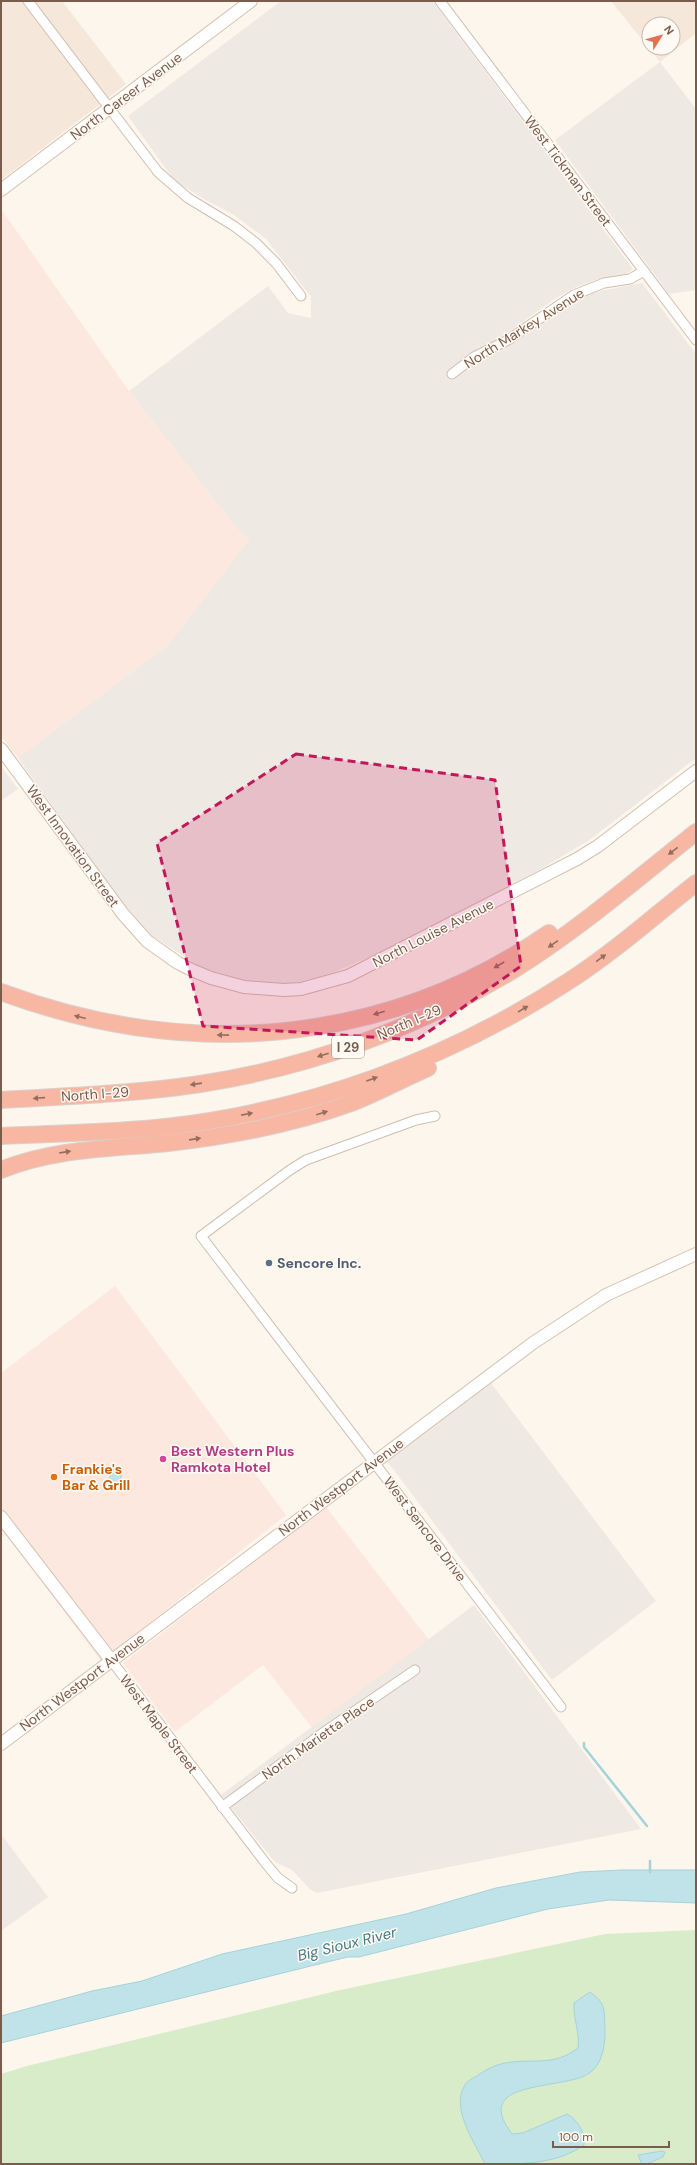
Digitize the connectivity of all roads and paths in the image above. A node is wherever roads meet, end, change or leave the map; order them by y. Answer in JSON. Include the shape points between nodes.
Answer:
{"nodes":[{"id":1,"x":28,"y":1,"type":"edge"},
{"id":2,"x":251,"y":1,"type":"edge"},
{"id":3,"x":440,"y":1,"type":"edge"},
{"id":4,"x":109,"y":108,"type":"junction"},
{"id":5,"x":1,"y":190,"type":"edge"},
{"id":6,"x":644,"y":271,"type":"junction"},
{"id":7,"x":301,"y":296,"type":"dead end"},
{"id":8,"x":696,"y":340,"type":"edge"},
{"id":9,"x":452,"y":374,"type":"dead end"},
{"id":10,"x":1,"y":749,"type":"edge"},
{"id":11,"x":696,"y":771,"type":"edge"},
{"id":12,"x":696,"y":832,"type":"edge"},
{"id":13,"x":650,"y":869,"type":"junction"},
{"id":14,"x":696,"y":883,"type":"edge"},
{"id":15,"x":148,"y":941,"type":"joint"},
{"id":16,"x":1,"y":992,"type":"edge"},
{"id":17,"x":489,"y":1028,"type":"junction"},
{"id":18,"x":1,"y":1100,"type":"edge"},
{"id":19,"x":435,"y":1116,"type":"dead end"},
{"id":20,"x":139,"y":1130,"type":"junction"},
{"id":21,"x":1,"y":1136,"type":"edge"},
{"id":22,"x":1,"y":1158,"type":"edge"},
{"id":23,"x":1,"y":1170,"type":"edge"},
{"id":24,"x":696,"y":1254,"type":"edge"},
{"id":25,"x":375,"y":1462,"type":"junction"},
{"id":26,"x":1,"y":1517,"type":"edge"},
{"id":27,"x":111,"y":1660,"type":"junction"},
{"id":28,"x":414,"y":1670,"type":"dead end"},
{"id":29,"x":562,"y":1707,"type":"dead end"},
{"id":30,"x":1,"y":1744,"type":"edge"},
{"id":31,"x":222,"y":1807,"type":"junction"},
{"id":32,"x":292,"y":1888,"type":"dead end"}],
"edges":[{"from":1,"to":4,"type":"street"},
{"from":2,"to":4,"type":"street","name":"North Career Avenue"},
{"from":3,"to":6,"type":"street","name":"West Tickman Street"},
{"from":4,"to":5,"type":"street","name":"North Career Avenue"},
{"from":4,"to":7,"type":"street","via":[[167,181],[256,243],[276,263]]},
{"from":6,"to":8,"type":"street","name":"West Tickman Street"},
{"from":6,"to":9,"type":"street","name":"North Markey Avenue","via":[[630,279],[595,286],[574,295],[508,340],[474,357]]},
{"from":10,"to":15,"type":"street","name":"West Innovation Street","via":[[111,899]]},
{"from":11,"to":15,"type":"street","name":"North Louise Avenue","via":[[598,846],[577,859],[365,969],[332,982],[284,990],[244,987],[194,972]]},
{"from":12,"to":13,"type":"highway","name":"North I-29","number":"I 29","one_way":true},
{"from":13,"to":16,"type":"highway","one_way":true,"via":[[614,887],[537,942],[472,979],[402,1006],[333,1024],[240,1035],[171,1033],[84,1018]]},
{"from":13,"to":18,"type":"highway","name":"North I-29","number":"I 29","one_way":true,"via":[[565,936],[508,973],[439,1010],[356,1044],[266,1071],[200,1084],[123,1093]]},
{"from":17,"to":14,"type":"highway","one_way":true,"via":[[586,969]]},
{"from":20,"to":17,"type":"highway","one_way":true,"via":[[222,1118],[314,1098],[415,1063]]},
{"from":23,"to":17,"type":"highway","one_way":true,"via":[[62,1152],[194,1140],[300,1119],[393,1085],[478,1042]]},
{"from":19,"to":25,"type":"street","name":"West Sencore Drive","via":[[416,1120],[306,1160],[201,1236]]},
{"from":20,"to":21,"type":"highway"},
{"from":20,"to":22,"type":"highway","via":[[70,1139]]},
{"from":24,"to":25,"type":"street","name":"North Westport Avenue","via":[[639,1279],[570,1317]]},
{"from":25,"to":27,"type":"street","name":"North Westport Avenue"},
{"from":25,"to":29,"type":"street","name":"West Sencore Drive"},
{"from":26,"to":27,"type":"street","name":"West Maple Street"},
{"from":27,"to":30,"type":"street","name":"North Westport Avenue"},
{"from":27,"to":31,"type":"street","name":"West Maple Street"},
{"from":28,"to":31,"type":"street","name":"North Marietta Place"},
{"from":31,"to":32,"type":"street","name":"West Maple Street","via":[[273,1872]]}]}
